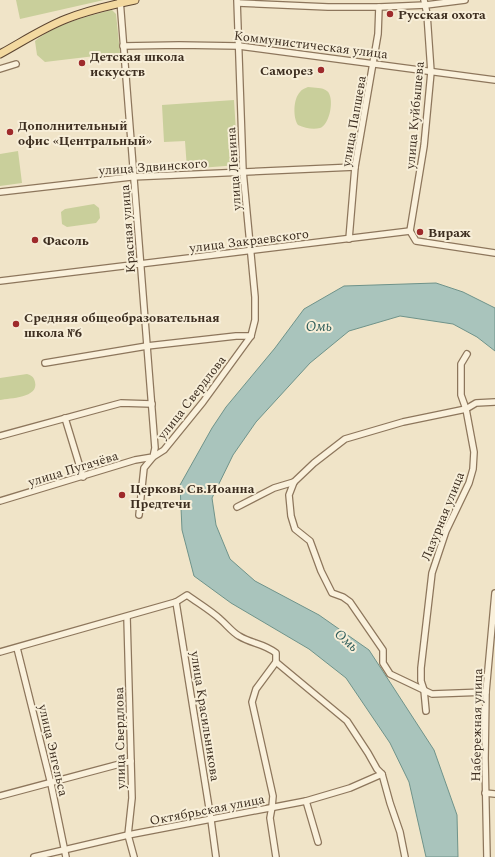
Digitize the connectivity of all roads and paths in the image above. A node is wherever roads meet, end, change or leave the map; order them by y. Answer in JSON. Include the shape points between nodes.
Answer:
{"nodes":[{"id":1,"x":134,"y":0,"type":"edge"},
{"id":2,"x":465,"y":0,"type":"edge"},
{"id":3,"x":238,"y":1,"type":"edge"},
{"id":4,"x":120,"y":2,"type":"edge"},
{"id":5,"x":425,"y":2,"type":"edge"},
{"id":6,"x":379,"y":7,"type":"junction"},
{"id":7,"x":124,"y":46,"type":"junction"},
{"id":8,"x":239,"y":46,"type":"junction"},
{"id":9,"x":0,"y":54,"type":"edge"},
{"id":10,"x":16,"y":64,"type":"dead end"},
{"id":11,"x":374,"y":64,"type":"junction"},
{"id":12,"x":0,"y":69,"type":"edge"},
{"id":13,"x":431,"y":72,"type":"junction"},
{"id":14,"x":495,"y":80,"type":"edge"},
{"id":15,"x":355,"y":167,"type":"junction"},
{"id":16,"x":243,"y":171,"type":"junction"},
{"id":17,"x":135,"y":177,"type":"junction"},
{"id":18,"x":0,"y":192,"type":"edge"},
{"id":19,"x":410,"y":231,"type":"junction"},
{"id":20,"x":349,"y":239,"type":"junction"},
{"id":21,"x":250,"y":250,"type":"junction"},
{"id":22,"x":495,"y":253,"type":"edge"},
{"id":23,"x":141,"y":264,"type":"junction"},
{"id":24,"x":0,"y":281,"type":"edge"},
{"id":25,"x":251,"y":336,"type":"junction"},
{"id":26,"x":147,"y":346,"type":"junction"},
{"id":27,"x":467,"y":354,"type":"dead end"},
{"id":28,"x":45,"y":363,"type":"dead end"},
{"id":29,"x":495,"y":402,"type":"edge"},
{"id":30,"x":152,"y":404,"type":"junction"},
{"id":31,"x":466,"y":409,"type":"junction"},
{"id":32,"x":65,"y":418,"type":"junction"},
{"id":33,"x":0,"y":436,"type":"edge"},
{"id":34,"x":153,"y":457,"type":"junction"},
{"id":35,"x":83,"y":477,"type":"junction"},
{"id":36,"x":294,"y":482,"type":"junction"},
{"id":37,"x":0,"y":501,"type":"edge"},
{"id":38,"x":237,"y":507,"type":"dead end"},
{"id":39,"x":139,"y":515,"type":"dead end"},
{"id":40,"x":495,"y":594,"type":"edge"},
{"id":41,"x":176,"y":602,"type":"junction"},
{"id":42,"x":127,"y":617,"type":"junction"},
{"id":43,"x":17,"y":648,"type":"junction"},
{"id":44,"x":0,"y":652,"type":"edge"},
{"id":45,"x":276,"y":662,"type":"junction"},
{"id":46,"x":488,"y":662,"type":"junction"},
{"id":47,"x":495,"y":662,"type":"edge"},
{"id":48,"x":424,"y":690,"type":"junction"},
{"id":49,"x":486,"y":692,"type":"junction"},
{"id":50,"x":426,"y":711,"type":"dead end"},
{"id":51,"x":131,"y":761,"type":"junction"},
{"id":52,"x":382,"y":774,"type":"junction"},
{"id":53,"x":52,"y":784,"type":"junction"},
{"id":54,"x":485,"y":793,"type":"junction"},
{"id":55,"x":495,"y":794,"type":"edge"},
{"id":56,"x":0,"y":796,"type":"edge"},
{"id":57,"x":306,"y":801,"type":"junction"},
{"id":58,"x":272,"y":807,"type":"junction"},
{"id":59,"x":211,"y":820,"type":"junction"},
{"id":60,"x":128,"y":836,"type":"junction"},
{"id":61,"x":318,"y":842,"type":"dead end"},
{"id":62,"x":64,"y":850,"type":"junction"},
{"id":63,"x":34,"y":857,"type":"edge"},
{"id":64,"x":66,"y":857,"type":"edge"},
{"id":65,"x":134,"y":857,"type":"edge"},
{"id":66,"x":216,"y":857,"type":"edge"},
{"id":67,"x":276,"y":857,"type":"edge"},
{"id":68,"x":405,"y":857,"type":"edge"},
{"id":69,"x":487,"y":857,"type":"edge"}],
"edges":[{"from":1,"to":4,"type":"main road"},
{"from":2,"to":5,"type":"street"},
{"from":3,"to":6,"type":"street","via":[[328,7]]},
{"from":3,"to":8,"type":"street","name":"улица Ленина"},
{"from":4,"to":7,"type":"street","name":"Красная улица"},
{"from":4,"to":9,"type":"main road","via":[[65,19]]},
{"from":5,"to":6,"type":"street"},
{"from":5,"to":13,"type":"street","name":"улица Куйбышева"},
{"from":6,"to":11,"type":"street","name":"улица Папшева"},
{"from":7,"to":8,"type":"street","name":"Коммунистическая улица"},
{"from":7,"to":17,"type":"street","name":"Красная улица"},
{"from":8,"to":11,"type":"street","name":"Коммунистическая улица"},
{"from":8,"to":16,"type":"street","name":"улица Ленина"},
{"from":10,"to":12,"type":"street"},
{"from":11,"to":13,"type":"street","name":"Коммунистическая улица"},
{"from":11,"to":15,"type":"street","name":"улица Папшева"},
{"from":13,"to":14,"type":"street","name":"Коммунистическая улица"},
{"from":13,"to":19,"type":"street","name":"улица Куйбышева","via":[[424,146]]},
{"from":15,"to":16,"type":"street","name":"улица Здвинского"},
{"from":15,"to":20,"type":"street","name":"улица Папшева"},
{"from":16,"to":17,"type":"street","name":"улица Здвинского"},
{"from":16,"to":21,"type":"street","name":"улица Ленина"},
{"from":17,"to":18,"type":"street","name":"улица Здвинского"},
{"from":17,"to":23,"type":"street","name":"Красная улица"},
{"from":19,"to":20,"type":"street","name":"улица Закраевского"},
{"from":19,"to":22,"type":"street","via":[[416,241]]},
{"from":20,"to":21,"type":"street","name":"улица Закраевского"},
{"from":21,"to":23,"type":"street","name":"улица Закраевского"},
{"from":21,"to":25,"type":"street","name":"улица Ленина","via":[[255,297],[255,320]]},
{"from":23,"to":24,"type":"street","name":"улица Закраевского"},
{"from":23,"to":26,"type":"street","name":"Красная улица"},
{"from":25,"to":26,"type":"street"},
{"from":25,"to":34,"type":"street","name":"улица Свердлова","via":[[203,402],[164,450]]},
{"from":26,"to":28,"type":"street"},
{"from":26,"to":30,"type":"street","name":"Красная улица"},
{"from":27,"to":31,"type":"street","name":"Лазурная улица","via":[[461,364],[461,394]]},
{"from":29,"to":31,"type":"street","via":[[476,403]]},
{"from":30,"to":32,"type":"street","via":[[121,403]]},
{"from":30,"to":34,"type":"street","name":"Красная улица","via":[[155,448]]},
{"from":31,"to":36,"type":"street","via":[[403,422],[346,439]]},
{"from":31,"to":48,"type":"street","name":"Лазурная улица","via":[[474,452],[473,469],[446,531],[432,572],[421,668]]},
{"from":32,"to":33,"type":"street"},
{"from":32,"to":35,"type":"street"},
{"from":34,"to":35,"type":"street","name":"улица Пугачёва","via":[[135,460]]},
{"from":34,"to":39,"type":"street","name":"улица Свердлова","via":[[144,468]]},
{"from":35,"to":37,"type":"street","name":"улица Пугачёва"},
{"from":36,"to":38,"type":"street","via":[[274,488]]},
{"from":36,"to":48,"type":"street","via":[[289,495],[295,529],[310,541],[332,593],[350,602],[360,615],[383,650],[383,663],[390,674]]},
{"from":40,"to":46,"type":"street","name":"Набережная улица"},
{"from":41,"to":42,"type":"street"},
{"from":41,"to":45,"type":"street","via":[[187,595],[237,635],[272,650],[276,654]]},
{"from":41,"to":59,"type":"street","name":"улица Красильникова"},
{"from":42,"to":43,"type":"street"},
{"from":42,"to":51,"type":"street","name":"улица Свердлова"},
{"from":43,"to":44,"type":"street"},
{"from":43,"to":53,"type":"street","name":"улица Энгельса"},
{"from":45,"to":52,"type":"street","via":[[347,721]]},
{"from":45,"to":58,"type":"street","via":[[256,689],[252,702],[273,796]]},
{"from":46,"to":47,"type":"street"},
{"from":46,"to":49,"type":"street","name":"Набережная улица"},
{"from":48,"to":49,"type":"street","via":[[432,694]]},
{"from":48,"to":50,"type":"street","name":"Лазурная улица"},
{"from":49,"to":54,"type":"street","name":"Набережная улица"},
{"from":51,"to":53,"type":"street"},
{"from":51,"to":60,"type":"street","name":"улица Свердлова","via":[[132,798]]},
{"from":52,"to":57,"type":"street","name":"Октябрьская улица","via":[[350,788]]},
{"from":52,"to":68,"type":"street"},
{"from":53,"to":56,"type":"street"},
{"from":53,"to":62,"type":"street","name":"улица Энгельса"},
{"from":54,"to":55,"type":"street"},
{"from":54,"to":69,"type":"street","name":"Набережная улица"},
{"from":57,"to":58,"type":"street","name":"Октябрьская улица"},
{"from":57,"to":61,"type":"street"},
{"from":58,"to":59,"type":"street","name":"Октябрьская улица"},
{"from":58,"to":67,"type":"street","via":[[270,818]]},
{"from":59,"to":60,"type":"street","name":"Октябрьская улица"},
{"from":59,"to":66,"type":"street","name":"улица Красильникова"},
{"from":60,"to":62,"type":"street","name":"Октябрьская улица"},
{"from":60,"to":65,"type":"street","name":"улица Свердлова"},
{"from":62,"to":63,"type":"street","name":"Октябрьская улица"},
{"from":62,"to":64,"type":"street","name":"улица Энгельса"}]}
